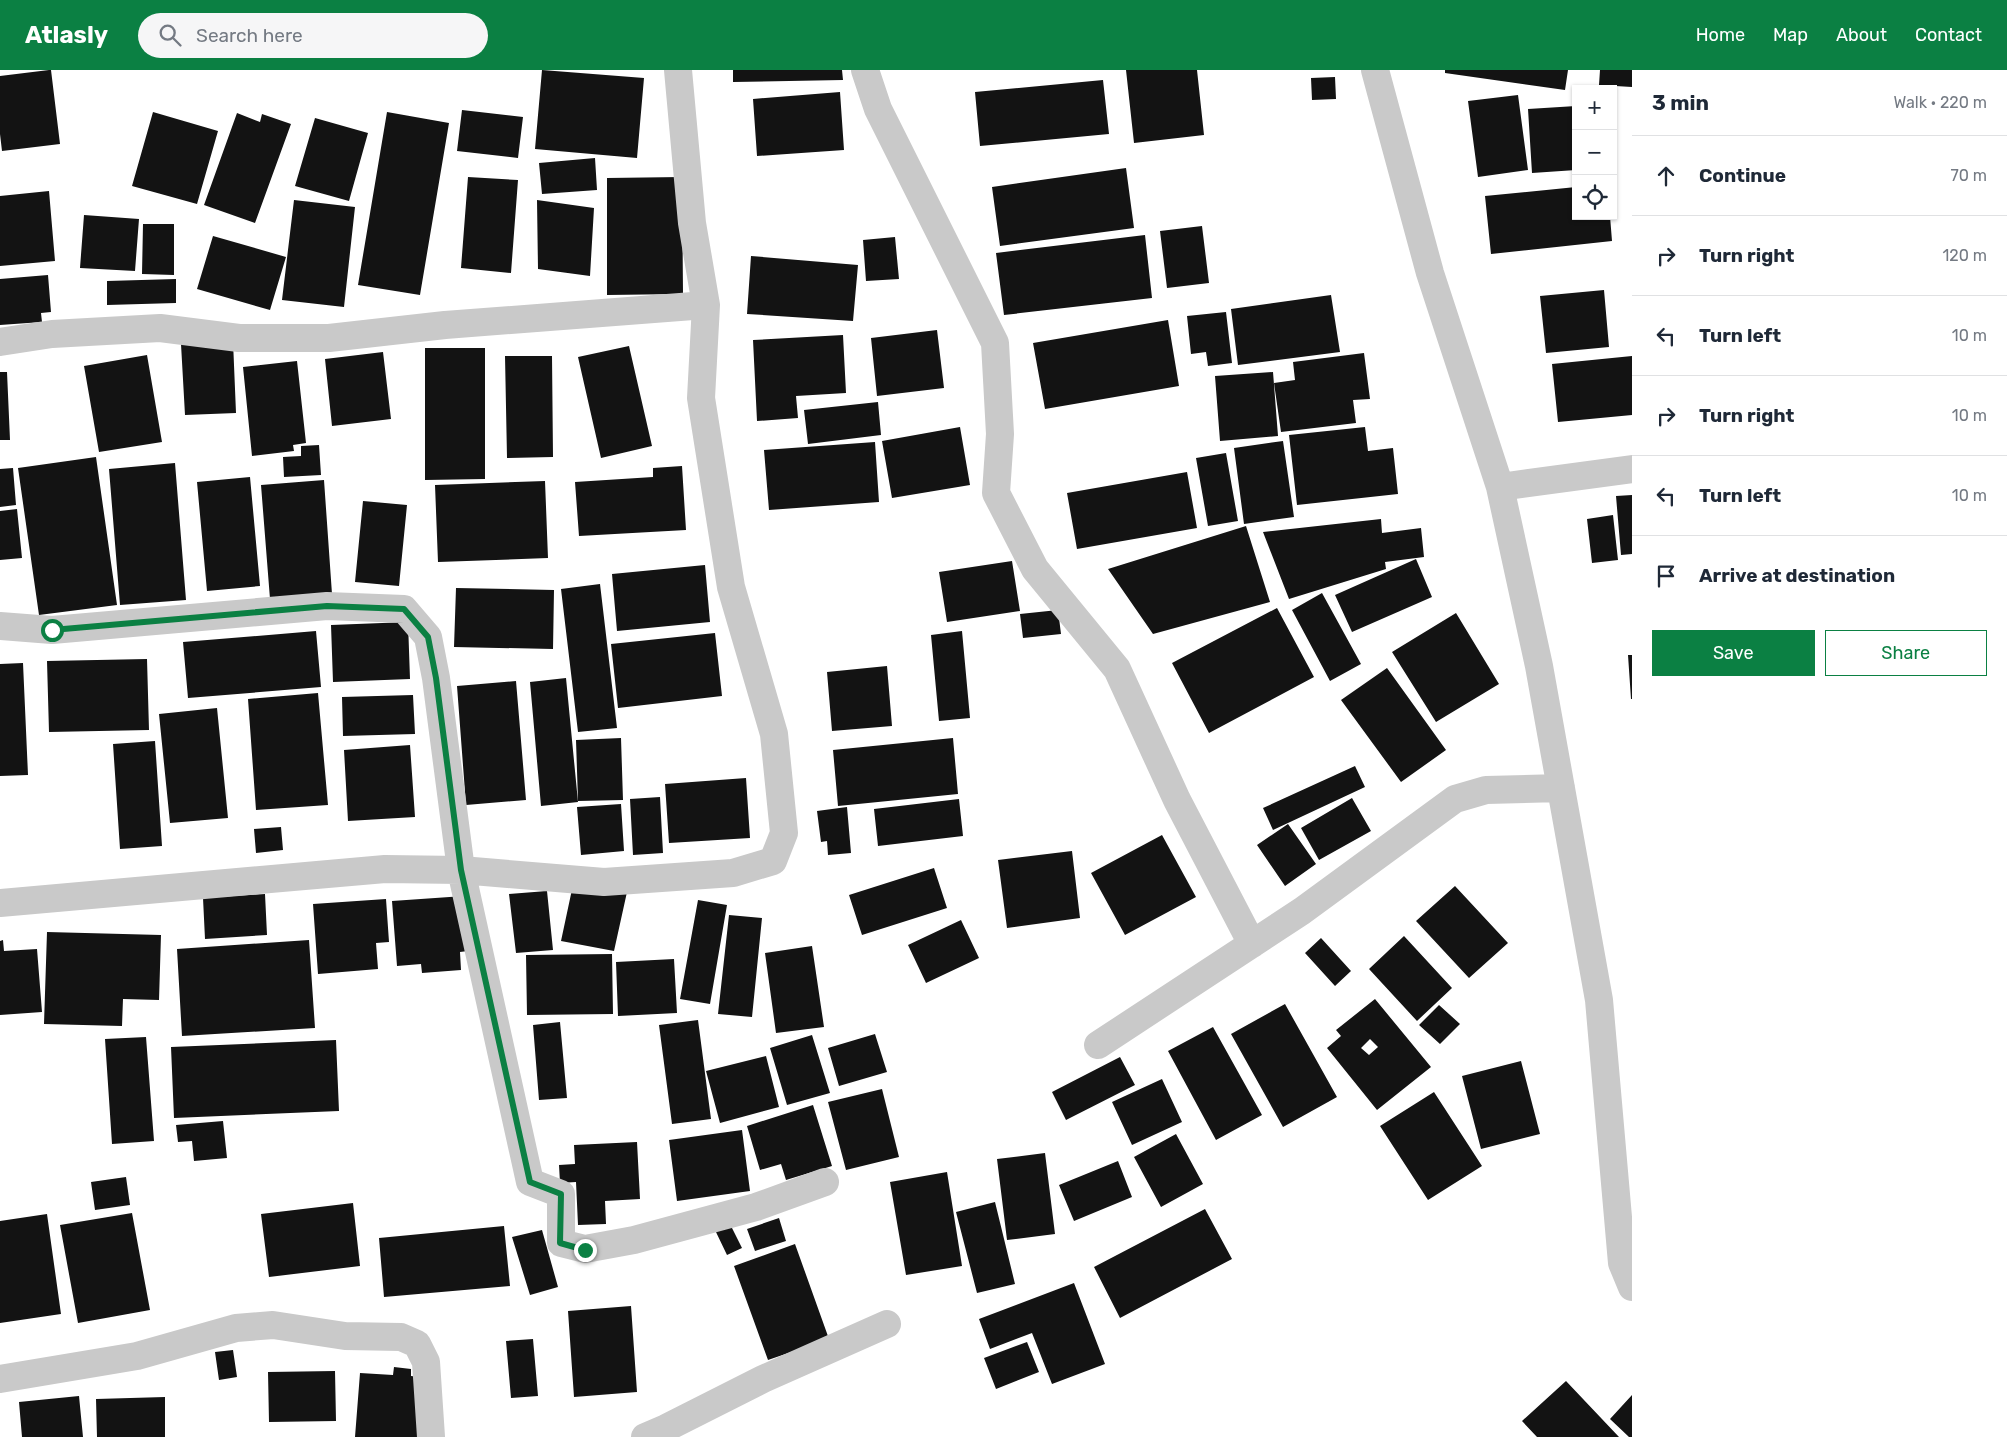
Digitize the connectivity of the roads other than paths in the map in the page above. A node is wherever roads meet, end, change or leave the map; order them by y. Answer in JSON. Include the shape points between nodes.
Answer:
{"nodes":[{"id":1,"x":678,"y":70,"type":"edge"},
{"id":2,"x":865,"y":70,"type":"edge"},
{"id":3,"x":1376,"y":70,"type":"edge"},
{"id":4,"x":706,"y":305,"type":"junction"},
{"id":5,"x":0,"y":342,"type":"edge"},
{"id":6,"x":1632,"y":469,"type":"edge"},
{"id":7,"x":1500,"y":487,"type":"junction"},
{"id":8,"x":0,"y":626,"type":"edge"},
{"id":9,"x":1561,"y":788,"type":"junction"},
{"id":10,"x":461,"y":870,"type":"junction"},
{"id":11,"x":0,"y":903,"type":"edge"},
{"id":12,"x":1252,"y":944,"type":"junction"},
{"id":13,"x":1098,"y":1045,"type":"dead end"},
{"id":14,"x":825,"y":1182,"type":"dead end"},
{"id":15,"x":1632,"y":1287,"type":"edge"},
{"id":16,"x":888,"y":1324,"type":"dead end"},
{"id":17,"x":0,"y":1379,"type":"edge"},
{"id":18,"x":431,"y":1437,"type":"edge"},
{"id":19,"x":644,"y":1437,"type":"edge"}],
"edges":[{"from":1,"to":4,"type":"street","via":[[692,223]]},
{"from":2,"to":12,"type":"street","via":[[878,109],[995,343],[1000,434],[996,493],[1034,569],[1117,669],[1177,800]]},
{"from":3,"to":7,"type":"street","via":[[1430,273]]},
{"from":4,"to":5,"type":"street","via":[[445,325],[329,338],[239,338],[160,328],[52,334]]},
{"from":4,"to":10,"type":"street","via":[[701,398],[729,578],[774,734],[784,833],[773,861],[733,873],[604,882]]},
{"from":6,"to":7,"type":"street"},
{"from":7,"to":9,"type":"street","via":[[1539,666]]},
{"from":8,"to":10,"type":"street","via":[[52,630],[327,606],[404,609],[428,637]]},
{"from":9,"to":12,"type":"street","via":[[1486,790],[1455,798]]},
{"from":9,"to":15,"type":"street","via":[[1599,1000],[1622,1263]]},
{"from":10,"to":11,"type":"street","via":[[385,869]]},
{"from":10,"to":14,"type":"street","via":[[530,1182],[561,1194],[560,1243],[585,1250],[634,1240],[756,1207]]},
{"from":12,"to":13,"type":"street"},
{"from":16,"to":19,"type":"street","via":[[763,1379]]},
{"from":17,"to":18,"type":"street","via":[[137,1356],[236,1328],[273,1325],[345,1336],[401,1337],[417,1344],[426,1362]]}]}
